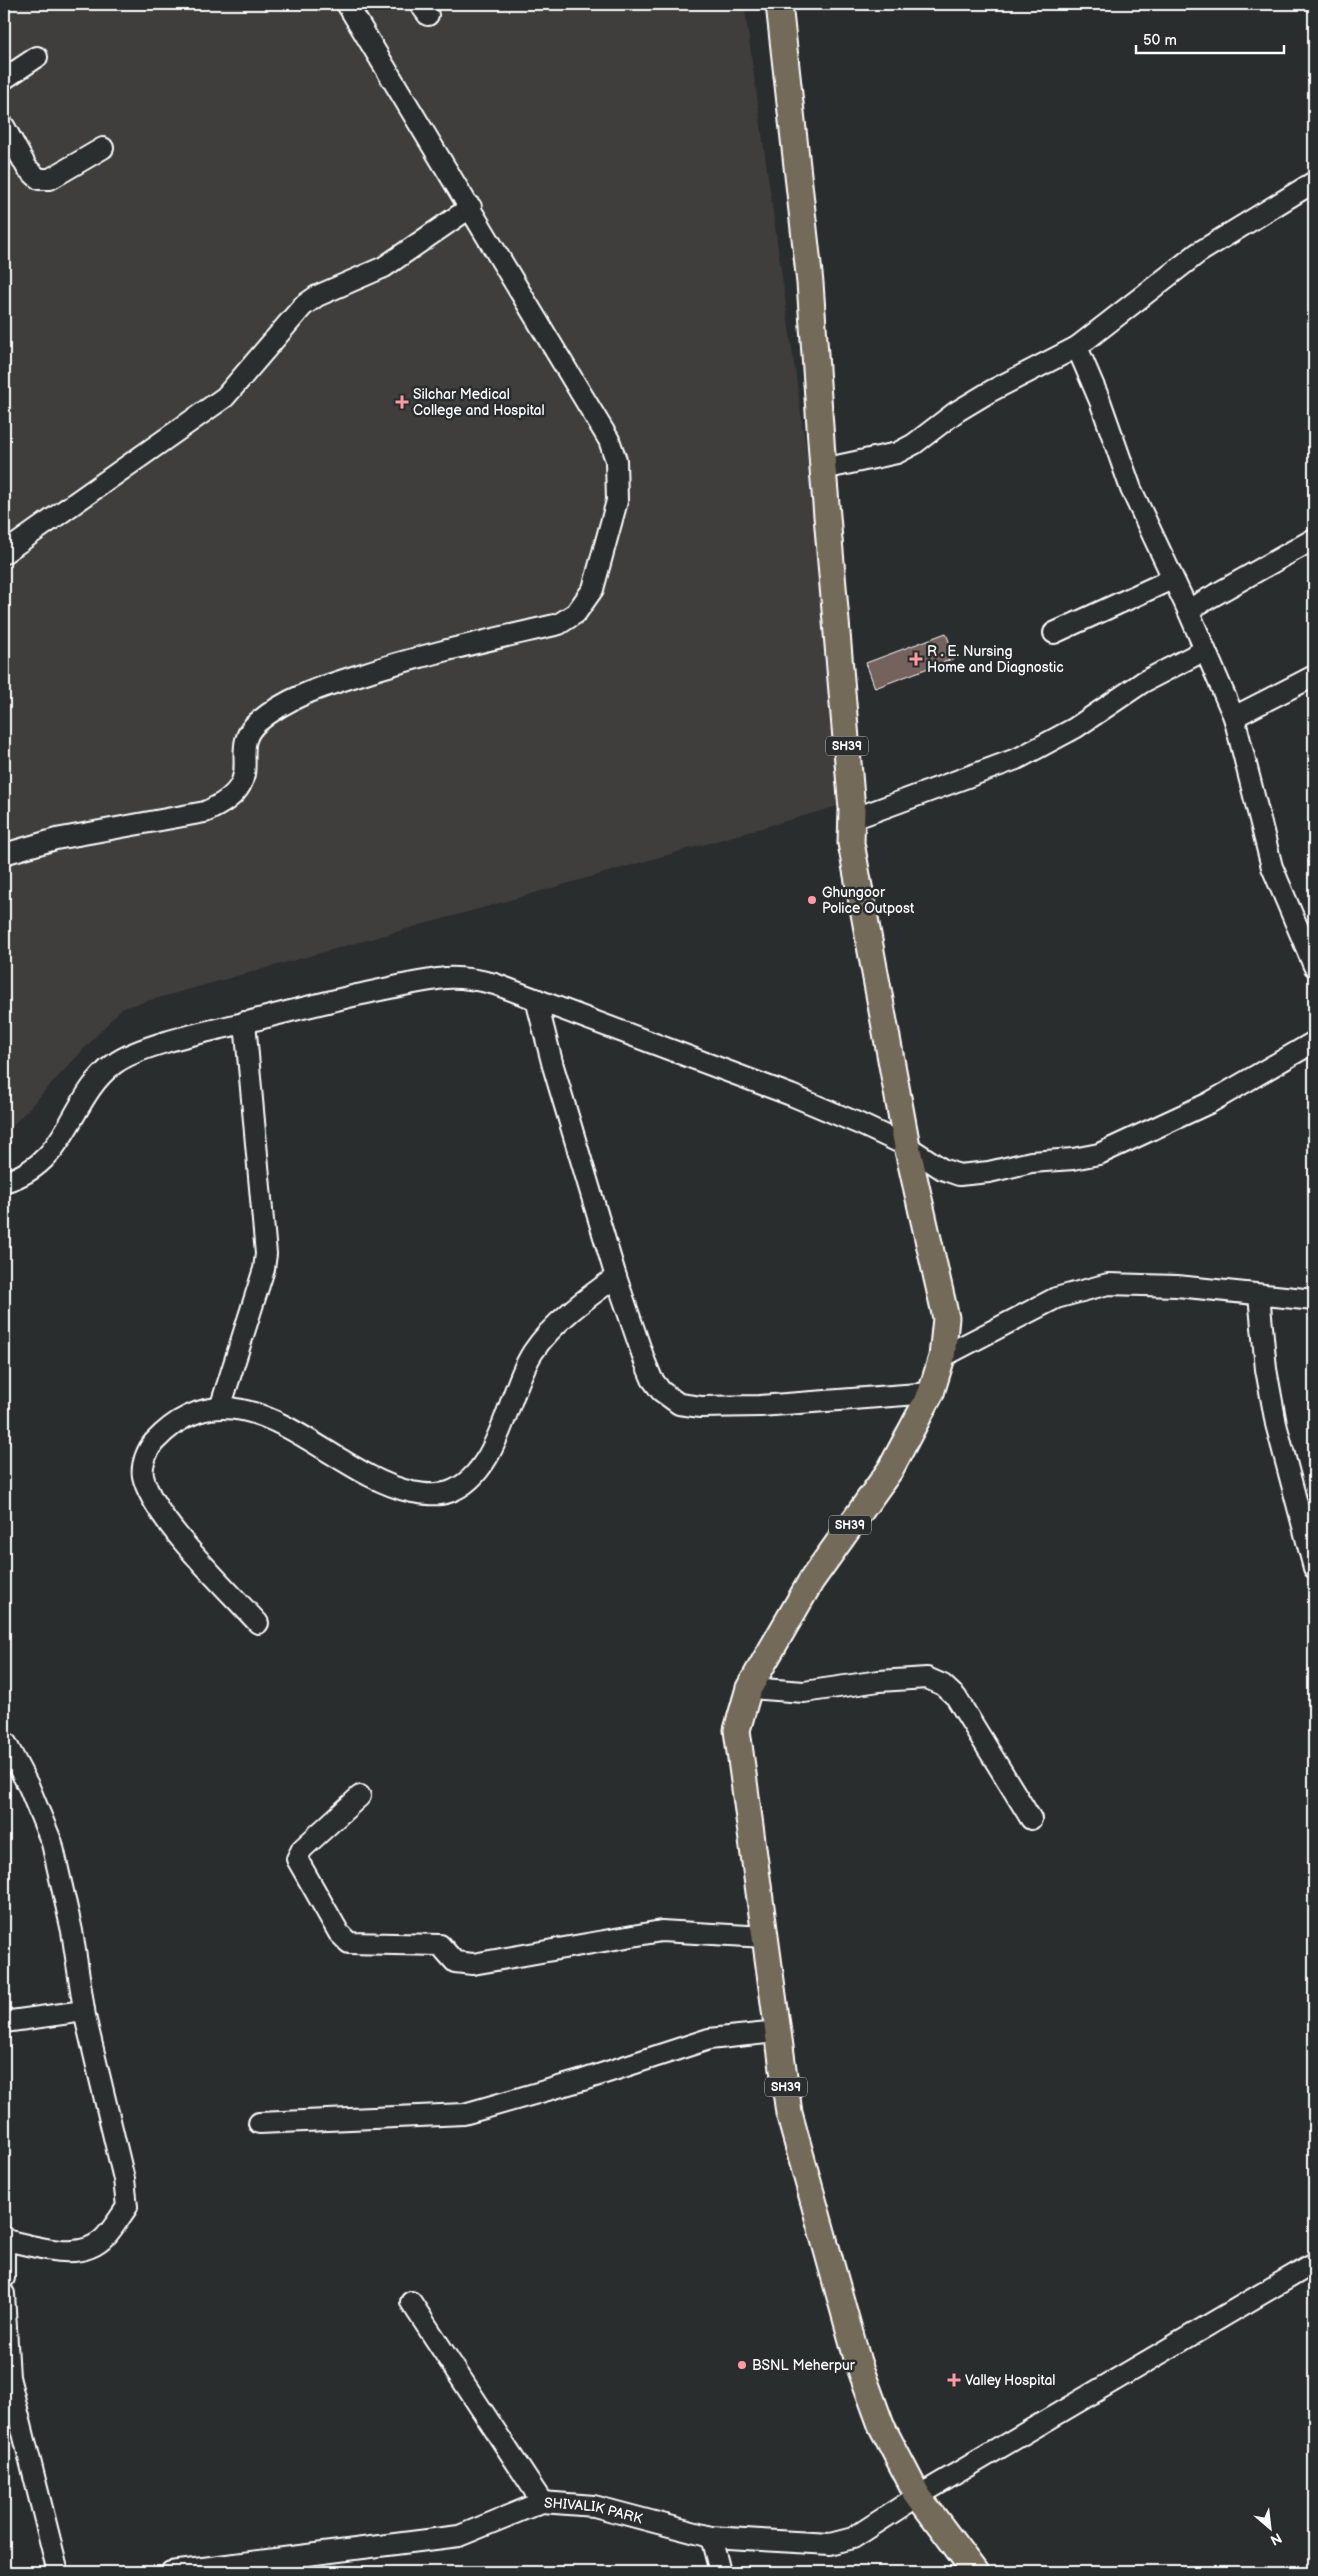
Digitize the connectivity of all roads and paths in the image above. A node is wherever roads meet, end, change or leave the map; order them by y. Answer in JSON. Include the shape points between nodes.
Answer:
{"nodes":[{"id":1,"x":347,"y":4,"type":"edge"},
{"id":2,"x":779,"y":4,"type":"edge"},
{"id":3,"x":37,"y":57,"type":"dead end"},
{"id":4,"x":4,"y":79,"type":"edge"},
{"id":5,"x":4,"y":126,"type":"edge"},
{"id":6,"x":103,"y":148,"type":"dead end"},
{"id":7,"x":1314,"y":182,"type":"edge"},
{"id":8,"x":471,"y":208,"type":"junction"},
{"id":9,"x":1077,"y":348,"type":"junction"},
{"id":10,"x":823,"y":469,"type":"junction"},
{"id":11,"x":1314,"y":539,"type":"edge"},
{"id":12,"x":4,"y":553,"type":"edge"},
{"id":13,"x":1172,"y":579,"type":"junction"},
{"id":14,"x":1188,"y":610,"type":"junction"},
{"id":15,"x":1054,"y":633,"type":"dead end"},
{"id":16,"x":1205,"y":650,"type":"junction"},
{"id":17,"x":1314,"y":676,"type":"edge"},
{"id":18,"x":1234,"y":717,"type":"junction"},
{"id":19,"x":853,"y":819,"type":"junction"},
{"id":20,"x":4,"y":854,"type":"edge"},
{"id":21,"x":1314,"y":966,"type":"edge"},
{"id":22,"x":536,"y":999,"type":"junction"},
{"id":23,"x":245,"y":1022,"type":"junction"},
{"id":24,"x":1314,"y":1042,"type":"edge"},
{"id":25,"x":907,"y":1146,"type":"junction"},
{"id":26,"x":4,"y":1182,"type":"edge"},
{"id":27,"x":616,"y":1277,"type":"junction"},
{"id":28,"x":1259,"y":1296,"type":"junction"},
{"id":29,"x":1314,"y":1300,"type":"edge"},
{"id":30,"x":942,"y":1357,"type":"junction"},
{"id":31,"x":931,"y":1393,"type":"junction"},
{"id":32,"x":220,"y":1408,"type":"junction"},
{"id":33,"x":1314,"y":1568,"type":"edge"},
{"id":34,"x":258,"y":1623,"type":"dead end"},
{"id":35,"x":749,"y":1688,"type":"junction"},
{"id":36,"x":6,"y":1743,"type":"dead end"},
{"id":37,"x":360,"y":1796,"type":"dead end"},
{"id":38,"x":1031,"y":1819,"type":"dead end"},
{"id":39,"x":766,"y":1937,"type":"junction"},
{"id":40,"x":84,"y":2011,"type":"junction"},
{"id":41,"x":4,"y":2022,"type":"edge"},
{"id":42,"x":778,"y":2032,"type":"junction"},
{"id":43,"x":259,"y":2122,"type":"dead end"},
{"id":44,"x":5,"y":2238,"type":"edge"},
{"id":45,"x":1314,"y":2263,"type":"edge"},
{"id":46,"x":4,"y":2278,"type":"edge"},
{"id":47,"x":4,"y":2294,"type":"edge"},
{"id":48,"x":411,"y":2302,"type":"dead end"},
{"id":49,"x":918,"y":2496,"type":"junction"},
{"id":50,"x":542,"y":2502,"type":"junction"},
{"id":51,"x":711,"y":2537,"type":"junction"},
{"id":52,"x":58,"y":2572,"type":"edge"},
{"id":53,"x":171,"y":2572,"type":"edge"},
{"id":54,"x":720,"y":2572,"type":"edge"},
{"id":55,"x":974,"y":2572,"type":"edge"}],
"edges":[{"from":1,"to":8,"type":"street"},
{"from":2,"to":10,"type":"main road","number":"SH39","via":[[810,282]]},
{"from":3,"to":4,"type":"street"},
{"from":5,"to":6,"type":"street","via":[[27,168],[39,179],[50,179]]},
{"from":7,"to":9,"type":"street","via":[[1198,254]]},
{"from":8,"to":12,"type":"street","via":[[384,267],[317,296],[303,306],[225,397]]},
{"from":8,"to":20,"type":"street","via":[[609,440],[616,460],[617,502],[592,588],[576,613],[558,624],[412,658],[310,691],[276,708],[255,724],[245,739],[244,780],[225,803],[205,812],[56,839]]},
{"from":9,"to":10,"type":"street","via":[[991,391],[897,453]]},
{"from":9,"to":13,"type":"street","via":[[1100,401],[1130,489]]},
{"from":10,"to":19,"type":"main road","number":"SH39"},
{"from":11,"to":14,"type":"street"},
{"from":13,"to":14,"type":"street"},
{"from":13,"to":15,"type":"street"},
{"from":14,"to":16,"type":"street"},
{"from":16,"to":18,"type":"street"},
{"from":16,"to":19,"type":"street","via":[[1143,682],[1075,728],[1019,758]]},
{"from":17,"to":18,"type":"street"},
{"from":18,"to":21,"type":"street","via":[[1272,868]]},
{"from":19,"to":25,"type":"main road","number":"SH39","via":[[851,843]]},
{"from":22,"to":23,"type":"street","via":[[495,984],[447,978],[412,983]]},
{"from":22,"to":25,"type":"street","via":[[791,1096]]},
{"from":22,"to":27,"type":"street"},
{"from":23,"to":26,"type":"street","via":[[147,1049],[115,1063],[100,1076],[50,1153],[23,1175]]},
{"from":23,"to":32,"type":"street","via":[[266,1254]]},
{"from":24,"to":25,"type":"street","via":[[1209,1104],[1099,1154],[959,1175],[942,1169]]},
{"from":25,"to":30,"type":"main road","number":"SH39","via":[[946,1318]]},
{"from":27,"to":31,"type":"street","via":[[652,1380],[661,1392],[679,1404],[701,1408],[760,1406]]},
{"from":27,"to":32,"type":"street","via":[[583,1300],[533,1352],[509,1405],[499,1437],[488,1456],[468,1481],[449,1492],[427,1495],[396,1488],[264,1415],[236,1407]]},
{"from":28,"to":29,"type":"street"},
{"from":28,"to":30,"type":"street","via":[[1176,1286],[1108,1284],[1056,1298]]},
{"from":28,"to":33,"type":"street","via":[[1266,1369],[1276,1424]]},
{"from":30,"to":31,"type":"main road","number":"SH39"},
{"from":31,"to":35,"type":"main road","number":"SH39","via":[[890,1470],[811,1581]]},
{"from":32,"to":34,"type":"street","via":[[191,1416],[166,1430],[150,1447],[143,1474],[148,1492],[164,1517]]},
{"from":35,"to":38,"type":"street","via":[[804,1692],[878,1681],[927,1678],[943,1685],[956,1697]]},
{"from":35,"to":39,"type":"main road","number":"SH39","via":[[737,1730]]},
{"from":36,"to":40,"type":"street","via":[[52,1842],[72,1931]]},
{"from":37,"to":39,"type":"street","via":[[302,1849],[297,1859],[339,1933],[349,1944],[440,1945],[456,1962],[474,1964],[661,1931]]},
{"from":39,"to":42,"type":"main road","number":"SH39"},
{"from":40,"to":41,"type":"street"},
{"from":40,"to":44,"type":"street","via":[[124,2179],[126,2207],[105,2237],[85,2248],[69,2252]]},
{"from":42,"to":43,"type":"street","via":[[709,2039],[464,2114]]},
{"from":42,"to":49,"type":"main road","number":"SH39","via":[[789,2113],[858,2362],[881,2425]]},
{"from":44,"to":46,"type":"street"},
{"from":45,"to":49,"type":"street","name":"SHIVALIK PARK"},
{"from":47,"to":52,"type":"street","via":[[9,2377]]},
{"from":48,"to":50,"type":"street"},
{"from":49,"to":51,"type":"street","name":"SHIVALIK PARK","via":[[853,2538],[830,2544]]},
{"from":49,"to":55,"type":"main road","number":"SH39"},
{"from":50,"to":51,"type":"street","name":"SHIVALIK PARK","via":[[594,2506]]},
{"from":50,"to":53,"type":"street","name":"SHIVALIK PARK","via":[[459,2536]]},
{"from":51,"to":54,"type":"street"}]}
